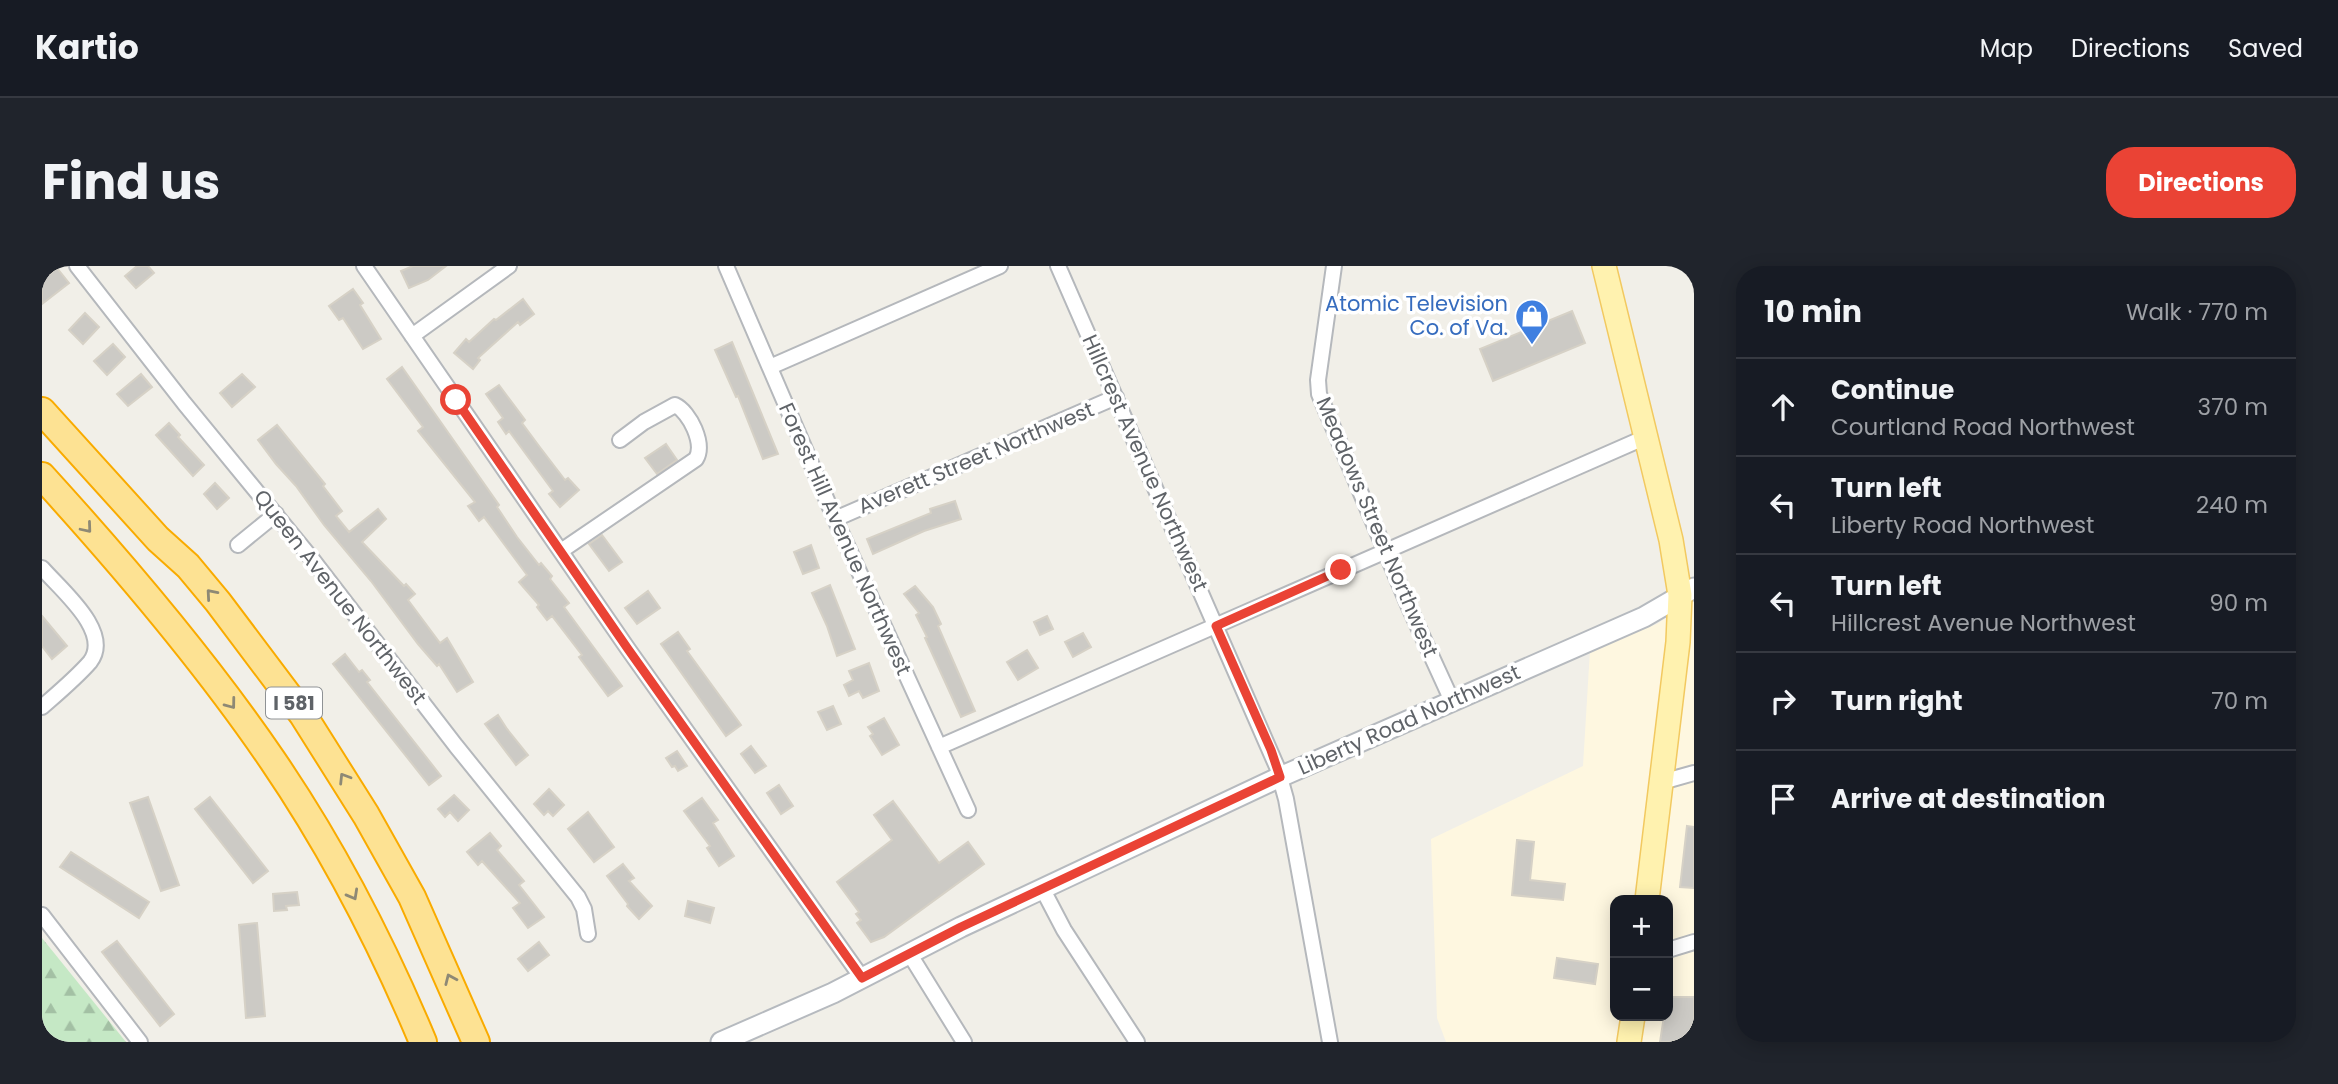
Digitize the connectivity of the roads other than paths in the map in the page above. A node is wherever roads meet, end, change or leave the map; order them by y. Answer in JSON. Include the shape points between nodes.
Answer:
{"nodes":[{"id":1,"x":77,"y":266,"type":"edge"},
{"id":2,"x":364,"y":266,"type":"edge"},
{"id":3,"x":509,"y":266,"type":"edge"},
{"id":4,"x":726,"y":266,"type":"edge"},
{"id":5,"x":1000,"y":266,"type":"edge"},
{"id":6,"x":1058,"y":266,"type":"edge"},
{"id":7,"x":1334,"y":266,"type":"edge"},
{"id":8,"x":1604,"y":266,"type":"edge"},
{"id":9,"x":412,"y":336,"type":"junction"},
{"id":10,"x":770,"y":367,"type":"junction"},
{"id":11,"x":1116,"y":397,"type":"junction"},
{"id":12,"x":42,"y":411,"type":"edge"},
{"id":13,"x":1646,"y":437,"type":"junction"},
{"id":14,"x":620,"y":440,"type":"dead end"},
{"id":15,"x":42,"y":476,"type":"edge"},
{"id":16,"x":275,"y":514,"type":"junction"},
{"id":17,"x":835,"y":519,"type":"junction"},
{"id":18,"x":238,"y":545,"type":"dead end"},
{"id":19,"x":561,"y":551,"type":"junction"},
{"id":20,"x":1386,"y":552,"type":"junction"},
{"id":21,"x":42,"y":568,"type":"edge"},
{"id":22,"x":1687,"y":591,"type":"edge"},
{"id":23,"x":1216,"y":626,"type":"junction"},
{"id":24,"x":1452,"y":701,"type":"junction"},
{"id":25,"x":42,"y":707,"type":"edge"},
{"id":26,"x":939,"y":747,"type":"junction"},
{"id":27,"x":1694,"y":773,"type":"edge"},
{"id":28,"x":1280,"y":777,"type":"junction"},
{"id":29,"x":1661,"y":782,"type":"junction"},
{"id":30,"x":968,"y":810,"type":"dead end"},
{"id":31,"x":1042,"y":888,"type":"junction"},
{"id":32,"x":1648,"y":895,"type":"edge"},
{"id":33,"x":42,"y":915,"type":"edge"},
{"id":34,"x":588,"y":934,"type":"dead end"},
{"id":35,"x":1694,"y":942,"type":"edge"},
{"id":36,"x":1673,"y":948,"type":"edge"},
{"id":37,"x":909,"y":953,"type":"junction"},
{"id":38,"x":862,"y":978,"type":"junction"},
{"id":39,"x":1632,"y":1021,"type":"edge"},
{"id":40,"x":140,"y":1042,"type":"edge"},
{"id":41,"x":423,"y":1042,"type":"edge"},
{"id":42,"x":476,"y":1042,"type":"edge"},
{"id":43,"x":720,"y":1042,"type":"edge"},
{"id":44,"x":964,"y":1042,"type":"edge"},
{"id":45,"x":1137,"y":1042,"type":"edge"},
{"id":46,"x":1330,"y":1042,"type":"edge"},
{"id":47,"x":1629,"y":1042,"type":"edge"}],
"edges":[{"from":1,"to":16,"type":"street","name":"Queen Avenue Northwest"},
{"from":2,"to":9,"type":"street"},
{"from":3,"to":9,"type":"street"},
{"from":4,"to":10,"type":"street","name":"Forest Hill Avenue Northwest"},
{"from":5,"to":10,"type":"street"},
{"from":6,"to":11,"type":"street","name":"Hillcrest Avenue Northwest"},
{"from":7,"to":20,"type":"street","name":"Meadows Street Northwest","via":[[1319,394]]},
{"from":8,"to":13,"type":"main road"},
{"from":9,"to":19,"type":"street"},
{"from":10,"to":17,"type":"street","name":"Forest Hill Avenue Northwest"},
{"from":11,"to":17,"type":"street","name":"Averett Street Northwest"},
{"from":11,"to":23,"type":"street","name":"Hillcrest Avenue Northwest"},
{"from":42,"to":12,"type":"highway","number":"I 581","one_way":true,"via":[[412,897],[303,715],[188,566]]},
{"from":13,"to":20,"type":"street"},
{"from":13,"to":22,"type":"main road"},
{"from":14,"to":19,"type":"street","via":[[675,405],[690,421],[700,446],[695,458]]},
{"from":15,"to":41,"type":"highway","number":"I 581","one_way":true,"via":[[187,646],[272,760],[370,925]]},
{"from":16,"to":18,"type":"street"},
{"from":16,"to":34,"type":"street","name":"Queen Avenue Northwest","via":[[578,897]]},
{"from":17,"to":26,"type":"street","name":"Forest Hill Avenue Northwest"},
{"from":19,"to":38,"type":"street"},
{"from":20,"to":23,"type":"street"},
{"from":20,"to":24,"type":"street","name":"Meadows Street Northwest"},
{"from":21,"to":25,"type":"street","via":[[92,625],[97,641],[90,661]]},
{"from":22,"to":24,"type":"street","name":"Liberty Road Northwest","via":[[1644,617]]},
{"from":22,"to":29,"type":"main road"},
{"from":23,"to":26,"type":"street"},
{"from":23,"to":28,"type":"street","name":"Hillcrest Avenue Northwest"},
{"from":24,"to":28,"type":"street","name":"Liberty Road Northwest"},
{"from":26,"to":30,"type":"street","name":"Forest Hill Avenue Northwest"},
{"from":27,"to":29,"type":"street"},
{"from":28,"to":31,"type":"street","name":"Liberty Road Northwest"},
{"from":28,"to":46,"type":"street","name":"Hillcrest Avenue Northwest"},
{"from":29,"to":32,"type":"main road"},
{"from":31,"to":37,"type":"street","name":"Liberty Road Northwest"},
{"from":31,"to":45,"type":"street"},
{"from":33,"to":40,"type":"street"},
{"from":35,"to":36,"type":"street"},
{"from":37,"to":38,"type":"street","name":"Liberty Road Northwest"},
{"from":37,"to":44,"type":"street"},
{"from":38,"to":43,"type":"street","name":"Liberty Road Northwest"},
{"from":39,"to":47,"type":"main road"}]}
